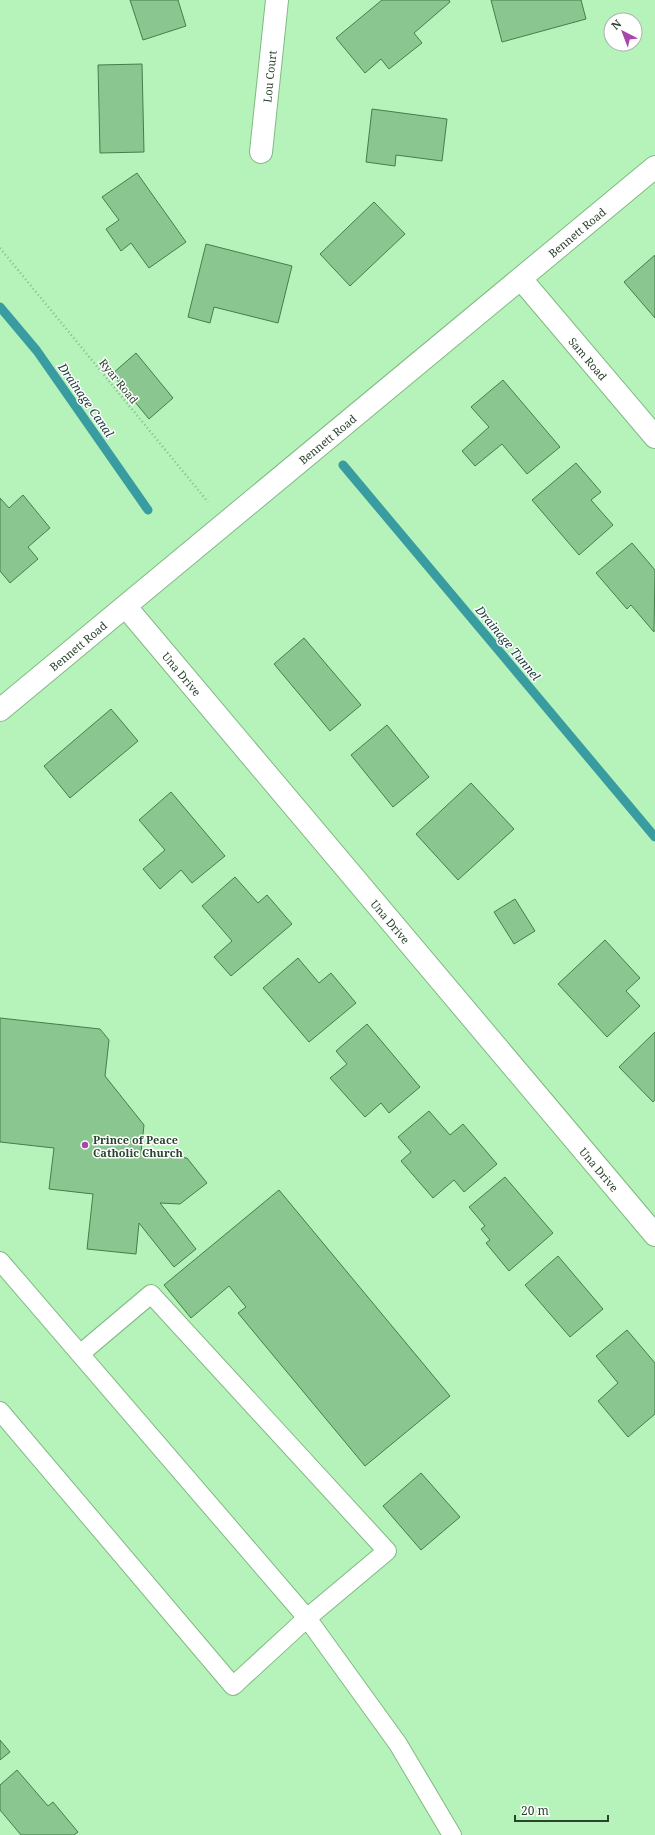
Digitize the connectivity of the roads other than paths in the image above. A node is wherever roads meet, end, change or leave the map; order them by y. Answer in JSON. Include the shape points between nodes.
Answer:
{"nodes":[{"id":1,"x":276,"y":0,"type":"edge"},
{"id":2,"x":262,"y":152,"type":"dead end"},
{"id":3,"x":655,"y":167,"type":"edge"},
{"id":4,"x":521,"y":279,"type":"junction"},
{"id":5,"x":655,"y":437,"type":"edge"},
{"id":6,"x":126,"y":607,"type":"junction"},
{"id":7,"x":1,"y":708,"type":"edge"},
{"id":8,"x":655,"y":1235,"type":"edge"},
{"id":9,"x":0,"y":1261,"type":"edge"},
{"id":10,"x":80,"y":1354,"type":"junction"},
{"id":11,"x":0,"y":1411,"type":"edge"},
{"id":12,"x":307,"y":1618,"type":"junction"},
{"id":13,"x":452,"y":1835,"type":"edge"}],
"edges":[{"from":1,"to":2,"type":"street","name":"Lou Court"},
{"from":3,"to":4,"type":"street","name":"Bennett Road"},
{"from":4,"to":5,"type":"street","name":"Sam Road"},
{"from":4,"to":6,"type":"street","name":"Bennett Road"},
{"from":6,"to":7,"type":"street","name":"Bennett Road"},
{"from":6,"to":8,"type":"street","name":"Una Drive"},
{"from":9,"to":10,"type":"lane"},
{"from":10,"to":12,"type":"lane"},
{"from":10,"to":12,"type":"lane","via":[[151,1294],[387,1551]]},
{"from":11,"to":12,"type":"lane","via":[[233,1686]]},
{"from":12,"to":13,"type":"lane","via":[[398,1744]]}]}
